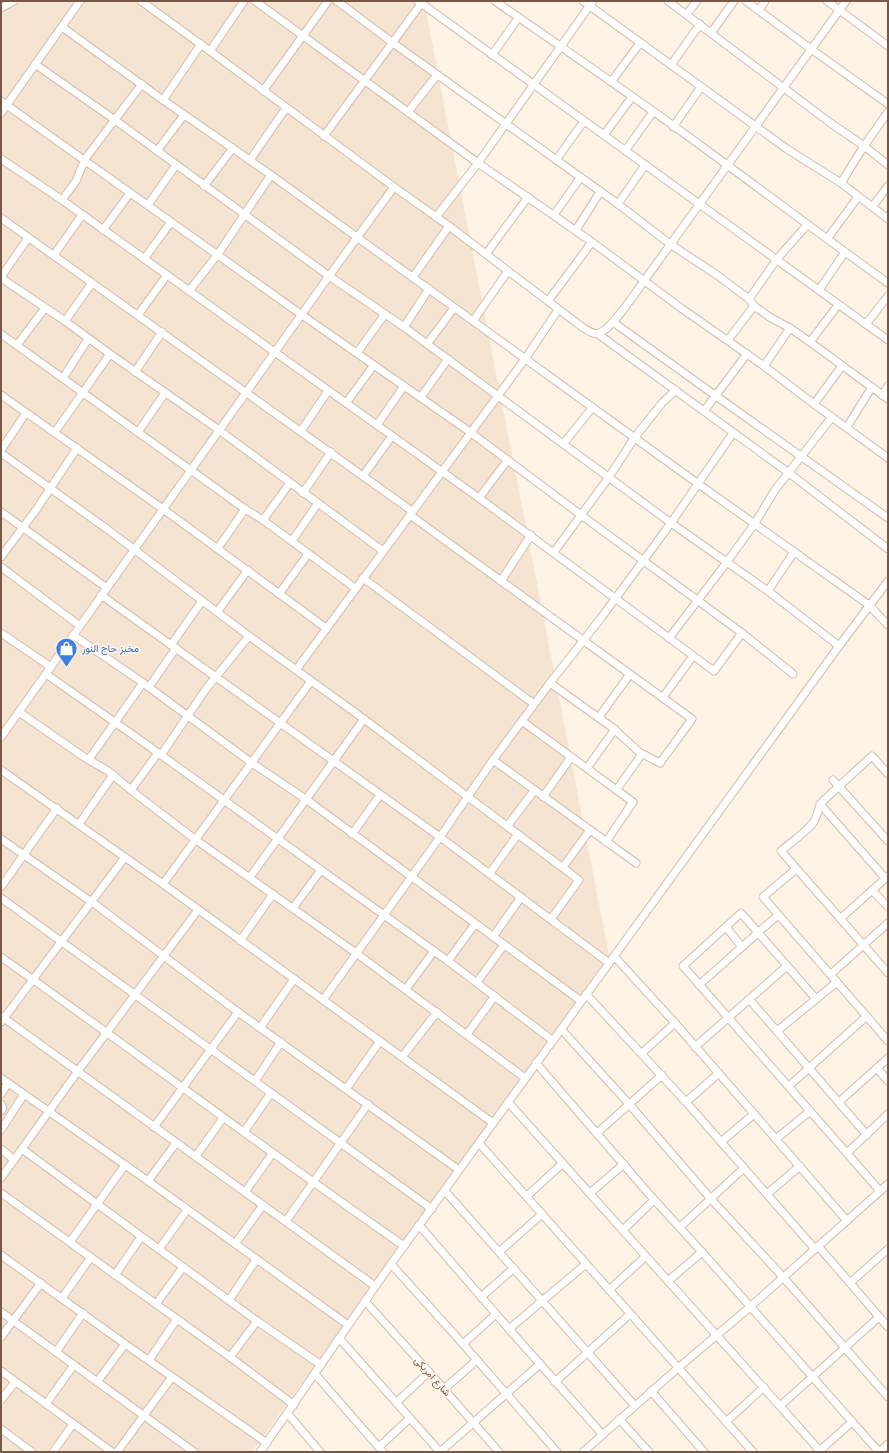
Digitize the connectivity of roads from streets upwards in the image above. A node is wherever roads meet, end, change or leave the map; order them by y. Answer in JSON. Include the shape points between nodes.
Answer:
{"nodes":[{"id":1,"x":14,"y":1,"type":"edge"},
{"id":2,"x":141,"y":1,"type":"edge"},
{"id":3,"x":244,"y":1,"type":"edge"},
{"id":4,"x":255,"y":1,"type":"edge"},
{"id":5,"x":328,"y":1,"type":"edge"},
{"id":6,"x":337,"y":1,"type":"edge"},
{"id":7,"x":495,"y":1,"type":"edge"},
{"id":8,"x":583,"y":1,"type":"edge"},
{"id":9,"x":668,"y":1,"type":"edge"},
{"id":10,"x":697,"y":1,"type":"edge"},
{"id":11,"x":734,"y":1,"type":"edge"},
{"id":12,"x":746,"y":1,"type":"edge"},
{"id":13,"x":765,"y":1,"type":"edge"},
{"id":14,"x":827,"y":1,"type":"edge"},
{"id":15,"x":846,"y":1,"type":"edge"},
{"id":16,"x":77,"y":2,"type":"edge"},
{"id":17,"x":421,"y":2,"type":"edge"},
{"id":18,"x":591,"y":4,"type":"edge"},
{"id":19,"x":1,"y":8,"type":"edge"},
{"id":20,"x":759,"y":10,"type":"junction"},
{"id":21,"x":840,"y":10,"type":"junction"},
{"id":22,"x":687,"y":14,"type":"junction"},
{"id":23,"x":519,"y":17,"type":"junction"},
{"id":24,"x":700,"y":24,"type":"junction"},
{"id":25,"x":62,"y":27,"type":"junction"},
{"id":26,"x":711,"y":33,"type":"junction"},
{"id":27,"x":303,"y":36,"type":"junction"},
{"id":28,"x":393,"y":43,"type":"junction"},
{"id":29,"x":640,"y":43,"type":"junction"},
{"id":30,"x":200,"y":44,"type":"junction"},
{"id":31,"x":562,"y":46,"type":"junction"},
{"id":32,"x":888,"y":46,"type":"edge"},
{"id":33,"x":811,"y":49,"type":"junction"},
{"id":34,"x":210,"y":50,"type":"junction"},
{"id":35,"x":492,"y":55,"type":"junction"},
{"id":36,"x":35,"y":64,"type":"junction"},
{"id":37,"x":671,"y":65,"type":"junction"},
{"id":38,"x":437,"y":75,"type":"junction"},
{"id":39,"x":365,"y":81,"type":"junction"},
{"id":40,"x":611,"y":82,"type":"junction"},
{"id":41,"x":142,"y":84,"type":"junction"},
{"id":42,"x":534,"y":85,"type":"junction"},
{"id":43,"x":701,"y":87,"type":"junction"},
{"id":44,"x":784,"y":88,"type":"junction"},
{"id":45,"x":263,"y":91,"type":"junction"},
{"id":46,"x":632,"y":97,"type":"junction"},
{"id":47,"x":163,"y":100,"type":"junction"},
{"id":48,"x":4,"y":103,"type":"edge"},
{"id":49,"x":888,"y":104,"type":"edge"},
{"id":50,"x":286,"y":108,"type":"junction"},
{"id":51,"x":408,"y":112,"type":"junction"},
{"id":52,"x":653,"y":112,"type":"junction"},
{"id":53,"x":888,"y":112,"type":"edge"},
{"id":54,"x":1,"y":113,"type":"edge"},
{"id":55,"x":184,"y":115,"type":"junction"},
{"id":56,"x":115,"y":120,"type":"junction"},
{"id":57,"x":584,"y":121,"type":"junction"},
{"id":58,"x":505,"y":124,"type":"junction"},
{"id":59,"x":673,"y":127,"type":"junction"},
{"id":60,"x":756,"y":127,"type":"junction"},
{"id":61,"x":604,"y":135,"type":"junction"},
{"id":62,"x":324,"y":136,"type":"junction"},
{"id":63,"x":864,"y":146,"type":"junction"},
{"id":64,"x":232,"y":148,"type":"junction"},
{"id":65,"x":157,"y":151,"type":"junction"},
{"id":66,"x":625,"y":151,"type":"junction"},
{"id":67,"x":1,"y":159,"type":"edge"},
{"id":68,"x":85,"y":159,"type":"junction"},
{"id":69,"x":250,"y":160,"type":"junction"},
{"id":70,"x":556,"y":160,"type":"junction"},
{"id":71,"x":478,"y":163,"type":"junction"},
{"id":72,"x":888,"y":164,"type":"edge"},
{"id":73,"x":176,"y":165,"type":"junction"},
{"id":74,"x":645,"y":165,"type":"junction"},
{"id":75,"x":727,"y":166,"type":"junction"},
{"id":76,"x":271,"y":175,"type":"junction"},
{"id":77,"x":580,"y":178,"type":"junction"},
{"id":78,"x":841,"y":183,"type":"junction"},
{"id":79,"x":204,"y":186,"type":"junction"},
{"id":80,"x":888,"y":186,"type":"edge"},
{"id":81,"x":394,"y":187,"type":"junction"},
{"id":82,"x":600,"y":192,"type":"junction"},
{"id":83,"x":130,"y":193,"type":"junction"},
{"id":84,"x":528,"y":197,"type":"junction"},
{"id":85,"x":858,"y":197,"type":"junction"},
{"id":86,"x":62,"y":200,"type":"junction"},
{"id":87,"x":618,"y":204,"type":"junction"},
{"id":88,"x":700,"y":204,"type":"junction"},
{"id":89,"x":148,"y":205,"type":"junction"},
{"id":90,"x":873,"y":206,"type":"junction"},
{"id":91,"x":82,"y":215,"type":"junction"},
{"id":92,"x":245,"y":215,"type":"junction"},
{"id":93,"x":554,"y":215,"type":"junction"},
{"id":94,"x":436,"y":217,"type":"junction"},
{"id":95,"x":1,"y":218,"type":"edge"},
{"id":96,"x":888,"y":219,"type":"edge"},
{"id":97,"x":170,"y":222,"type":"junction"},
{"id":98,"x":807,"y":225,"type":"junction"},
{"id":99,"x":449,"y":226,"type":"junction"},
{"id":100,"x":103,"y":230,"type":"junction"},
{"id":101,"x":576,"y":230,"type":"junction"},
{"id":102,"x":28,"y":238,"type":"junction"},
{"id":103,"x":357,"y":238,"type":"junction"},
{"id":104,"x":827,"y":239,"type":"junction"},
{"id":105,"x":592,"y":242,"type":"junction"},
{"id":106,"x":670,"y":244,"type":"junction"},
{"id":107,"x":845,"y":252,"type":"junction"},
{"id":108,"x":218,"y":254,"type":"junction"},
{"id":109,"x":486,"y":254,"type":"junction"},
{"id":110,"x":54,"y":255,"type":"junction"},
{"id":111,"x":144,"y":259,"type":"junction"},
{"id":112,"x":777,"y":259,"type":"junction"},
{"id":113,"x":508,"y":271,"type":"junction"},
{"id":114,"x":167,"y":275,"type":"junction"},
{"id":115,"x":329,"y":276,"type":"junction"},
{"id":116,"x":413,"y":277,"type":"junction"},
{"id":117,"x":1,"y":278,"type":"edge"},
{"id":118,"x":644,"y":281,"type":"junction"},
{"id":119,"x":92,"y":283,"type":"junction"},
{"id":120,"x":888,"y":283,"type":"edge"},
{"id":121,"x":429,"y":289,"type":"junction"},
{"id":122,"x":819,"y":290,"type":"junction"},
{"id":123,"x":189,"y":291,"type":"junction"},
{"id":124,"x":888,"y":296,"type":"edge"},
{"id":125,"x":749,"y":299,"type":"junction"},
{"id":126,"x":548,"y":301,"type":"junction"},
{"id":127,"x":838,"y":305,"type":"junction"},
{"id":128,"x":754,"y":306,"type":"junction"},
{"id":129,"x":45,"y":308,"type":"junction"},
{"id":130,"x":454,"y":308,"type":"junction"},
{"id":131,"x":558,"y":310,"type":"junction"},
{"id":132,"x":385,"y":314,"type":"junction"},
{"id":133,"x":138,"y":315,"type":"junction"},
{"id":134,"x":302,"y":315,"type":"junction"},
{"id":135,"x":65,"y":321,"type":"junction"},
{"id":136,"x":473,"y":321,"type":"junction"},
{"id":137,"x":613,"y":322,"type":"junction"},
{"id":138,"x":866,"y":324,"type":"junction"},
{"id":139,"x":404,"y":327,"type":"junction"},
{"id":140,"x":790,"y":328,"type":"junction"},
{"id":141,"x":162,"y":332,"type":"junction"},
{"id":142,"x":1,"y":334,"type":"edge"},
{"id":143,"x":598,"y":334,"type":"junction"},
{"id":144,"x":88,"y":339,"type":"junction"},
{"id":145,"x":728,"y":340,"type":"junction"},
{"id":146,"x":888,"y":340,"type":"edge"},
{"id":147,"x":810,"y":342,"type":"junction"},
{"id":148,"x":427,"y":344,"type":"junction"},
{"id":149,"x":17,"y":346,"type":"junction"},
{"id":150,"x":274,"y":353,"type":"junction"},
{"id":151,"x":357,"y":353,"type":"junction"},
{"id":152,"x":110,"y":354,"type":"junction"},
{"id":153,"x":747,"y":354,"type":"junction"},
{"id":154,"x":448,"y":359,"type":"junction"},
{"id":155,"x":525,"y":359,"type":"junction"},
{"id":156,"x":374,"y":365,"type":"junction"},
{"id":157,"x":764,"y":366,"type":"junction"},
{"id":158,"x":842,"y":366,"type":"junction"},
{"id":159,"x":135,"y":372,"type":"junction"},
{"id":160,"x":63,"y":378,"type":"junction"},
{"id":161,"x":404,"y":386,"type":"junction"},
{"id":162,"x":888,"y":386,"type":"edge"},
{"id":163,"x":872,"y":387,"type":"junction"},
{"id":164,"x":676,"y":390,"type":"junction"},
{"id":165,"x":328,"y":391,"type":"junction"},
{"id":166,"x":84,"y":392,"type":"junction"},
{"id":167,"x":165,"y":393,"type":"junction"},
{"id":168,"x":246,"y":393,"type":"junction"},
{"id":169,"x":1,"y":395,"type":"edge"},
{"id":170,"x":498,"y":396,"type":"junction"},
{"id":171,"x":716,"y":396,"type":"junction"},
{"id":172,"x":421,"y":397,"type":"junction"},
{"id":173,"x":885,"y":397,"type":"edge"},
{"id":174,"x":346,"y":403,"type":"junction"},
{"id":175,"x":814,"y":404,"type":"junction"},
{"id":176,"x":592,"y":408,"type":"junction"},
{"id":177,"x":704,"y":411,"type":"junction"},
{"id":178,"x":26,"y":413,"type":"junction"},
{"id":179,"x":832,"y":417,"type":"junction"},
{"id":180,"x":378,"y":425,"type":"junction"},
{"id":181,"x":847,"y":427,"type":"junction"},
{"id":182,"x":219,"y":430,"type":"junction"},
{"id":183,"x":301,"y":431,"type":"junction"},
{"id":184,"x":55,"y":432,"type":"junction"},
{"id":185,"x":138,"y":432,"type":"junction"},
{"id":186,"x":470,"y":432,"type":"junction"},
{"id":187,"x":733,"y":433,"type":"junction"},
{"id":188,"x":392,"y":436,"type":"junction"},
{"id":189,"x":635,"y":438,"type":"junction"},
{"id":190,"x":564,"y":443,"type":"junction"},
{"id":191,"x":77,"y":448,"type":"junction"},
{"id":192,"x":1,"y":450,"type":"edge"},
{"id":193,"x":332,"y":452,"type":"junction"},
{"id":194,"x":1,"y":453,"type":"edge"},
{"id":195,"x":802,"y":457,"type":"junction"},
{"id":196,"x":888,"y":458,"type":"edge"},
{"id":197,"x":507,"y":461,"type":"junction"},
{"id":198,"x":191,"y":470,"type":"junction"},
{"id":199,"x":442,"y":472,"type":"junction"},
{"id":200,"x":789,"y":473,"type":"junction"},
{"id":201,"x":363,"y":476,"type":"junction"},
{"id":202,"x":609,"y":477,"type":"junction"},
{"id":203,"x":290,"y":483,"type":"junction"},
{"id":204,"x":697,"y":484,"type":"junction"},
{"id":205,"x":50,"y":487,"type":"junction"},
{"id":206,"x":303,"y":492,"type":"junction"},
{"id":207,"x":479,"y":498,"type":"junction"},
{"id":208,"x":318,"y":503,"type":"junction"},
{"id":209,"x":164,"y":508,"type":"junction"},
{"id":210,"x":245,"y":509,"type":"junction"},
{"id":211,"x":1,"y":512,"type":"edge"},
{"id":212,"x":411,"y":513,"type":"junction"},
{"id":213,"x":581,"y":515,"type":"junction"},
{"id":214,"x":888,"y":518,"type":"edge"},
{"id":215,"x":263,"y":520,"type":"junction"},
{"id":216,"x":671,"y":523,"type":"junction"},
{"id":217,"x":755,"y":523,"type":"junction"},
{"id":218,"x":23,"y":528,"type":"junction"},
{"id":219,"x":531,"y":535,"type":"junction"},
{"id":220,"x":292,"y":541,"type":"junction"},
{"id":221,"x":218,"y":548,"type":"junction"},
{"id":222,"x":888,"y":549,"type":"edge"},
{"id":223,"x":134,"y":550,"type":"junction"},
{"id":224,"x":383,"y":551,"type":"junction"},
{"id":225,"x":554,"y":552,"type":"junction"},
{"id":226,"x":794,"y":552,"type":"junction"},
{"id":227,"x":308,"y":554,"type":"junction"},
{"id":228,"x":1,"y":557,"type":"edge"},
{"id":229,"x":643,"y":560,"type":"junction"},
{"id":230,"x":727,"y":562,"type":"junction"},
{"id":231,"x":1,"y":567,"type":"edge"},
{"id":232,"x":248,"y":570,"type":"junction"},
{"id":233,"x":363,"y":578,"type":"junction"},
{"id":234,"x":501,"y":581,"type":"junction"},
{"id":235,"x":888,"y":581,"type":"edge"},
{"id":236,"x":107,"y":588,"type":"junction"},
{"id":237,"x":355,"y":588,"type":"junction"},
{"id":238,"x":768,"y":591,"type":"junction"},
{"id":239,"x":279,"y":594,"type":"junction"},
{"id":240,"x":101,"y":595,"type":"junction"},
{"id":241,"x":615,"y":599,"type":"junction"},
{"id":242,"x":202,"y":600,"type":"junction"},
{"id":243,"x":698,"y":600,"type":"junction"},
{"id":244,"x":869,"y":605,"type":"junction"},
{"id":245,"x":217,"y":612,"type":"junction"},
{"id":246,"x":888,"y":625,"type":"edge"},
{"id":247,"x":80,"y":626,"type":"junction"},
{"id":248,"x":326,"y":628,"type":"junction"},
{"id":249,"x":1,"y":633,"type":"edge"},
{"id":250,"x":742,"y":633,"type":"junction"},
{"id":251,"x":73,"y":635,"type":"junction"},
{"id":252,"x":249,"y":636,"type":"junction"},
{"id":253,"x":670,"y":638,"type":"junction"},
{"id":254,"x":583,"y":640,"type":"junction"},
{"id":255,"x":839,"y":646,"type":"junction"},
{"id":256,"x":173,"y":647,"type":"junction"},
{"id":257,"x":693,"y":656,"type":"junction"},
{"id":258,"x":51,"y":667,"type":"junction"},
{"id":259,"x":296,"y":670,"type":"junction"},
{"id":260,"x":46,"y":674,"type":"junction"},
{"id":261,"x":630,"y":674,"type":"junction"},
{"id":262,"x":794,"y":674,"type":"dead end"},
{"id":263,"x":216,"y":678,"type":"junction"},
{"id":264,"x":311,"y":681,"type":"junction"},
{"id":265,"x":550,"y":683,"type":"junction"},
{"id":266,"x":146,"y":685,"type":"junction"},
{"id":267,"x":663,"y":698,"type":"junction"},
{"id":268,"x":534,"y":704,"type":"junction"},
{"id":269,"x":19,"y":712,"type":"junction"},
{"id":270,"x":188,"y":716,"type":"junction"},
{"id":271,"x":599,"y":717,"type":"junction"},
{"id":272,"x":364,"y":719,"type":"junction"},
{"id":273,"x":522,"y":721,"type":"junction"},
{"id":274,"x":116,"y":722,"type":"junction"},
{"id":275,"x":281,"y":723,"type":"junction"},
{"id":276,"x":615,"y":729,"type":"junction"},
{"id":277,"x":1,"y":737,"type":"edge"},
{"id":278,"x":159,"y":754,"type":"junction"},
{"id":279,"x":642,"y":754,"type":"junction"},
{"id":280,"x":571,"y":757,"type":"junction"},
{"id":281,"x":89,"y":760,"type":"junction"},
{"id":282,"x":494,"y":760,"type":"junction"},
{"id":283,"x":252,"y":762,"type":"junction"},
{"id":284,"x":334,"y":762,"type":"junction"},
{"id":285,"x":587,"y":768,"type":"junction"},
{"id":286,"x":1,"y":770,"type":"edge"},
{"id":287,"x":888,"y":774,"type":"edge"},
{"id":288,"x":113,"y":775,"type":"junction"},
{"id":289,"x":833,"y":780,"type":"dead end"},
{"id":290,"x":839,"y":786,"type":"junction"},
{"id":291,"x":130,"y":790,"type":"junction"},
{"id":292,"x":617,"y":790,"type":"junction"},
{"id":293,"x":534,"y":791,"type":"junction"},
{"id":294,"x":380,"y":795,"type":"junction"},
{"id":295,"x":468,"y":797,"type":"junction"},
{"id":296,"x":543,"y":797,"type":"junction"},
{"id":297,"x":307,"y":800,"type":"junction"},
{"id":298,"x":224,"y":801,"type":"junction"},
{"id":299,"x":820,"y":804,"type":"junction"},
{"id":300,"x":57,"y":808,"type":"junction"},
{"id":301,"x":79,"y":824,"type":"junction"},
{"id":302,"x":508,"y":825,"type":"junction"},
{"id":303,"x":590,"y":830,"type":"junction"},
{"id":304,"x":352,"y":834,"type":"junction"},
{"id":305,"x":518,"y":834,"type":"junction"},
{"id":306,"x":440,"y":837,"type":"junction"},
{"id":307,"x":279,"y":839,"type":"junction"},
{"id":308,"x":1,"y":840,"type":"edge"},
{"id":309,"x":196,"y":840,"type":"junction"},
{"id":310,"x":888,"y":841,"type":"edge"},
{"id":311,"x":606,"y":842,"type":"junction"},
{"id":312,"x":23,"y":855,"type":"junction"},
{"id":313,"x":125,"y":857,"type":"junction"},
{"id":314,"x":636,"y":863,"type":"dead end"},
{"id":315,"x":563,"y":867,"type":"junction"},
{"id":316,"x":796,"y":869,"type":"junction"},
{"id":317,"x":321,"y":870,"type":"junction"},
{"id":318,"x":490,"y":873,"type":"junction"},
{"id":319,"x":411,"y":877,"type":"junction"},
{"id":320,"x":886,"y":877,"type":"edge"},
{"id":321,"x":250,"y":878,"type":"junction"},
{"id":322,"x":163,"y":884,"type":"junction"},
{"id":323,"x":1,"y":887,"type":"edge"},
{"id":324,"x":872,"y":890,"type":"junction"},
{"id":325,"x":274,"y":894,"type":"junction"},
{"id":326,"x":521,"y":897,"type":"junction"},
{"id":327,"x":1,"y":898,"type":"edge"},
{"id":328,"x":91,"y":902,"type":"junction"},
{"id":329,"x":888,"y":907,"type":"edge"},
{"id":330,"x":293,"y":908,"type":"junction"},
{"id":331,"x":198,"y":910,"type":"junction"},
{"id":332,"x":384,"y":915,"type":"junction"},
{"id":333,"x":778,"y":915,"type":"junction"},
{"id":334,"x":841,"y":918,"type":"junction"},
{"id":335,"x":551,"y":919,"type":"junction"},
{"id":336,"x":888,"y":923,"type":"edge"},
{"id":337,"x":475,"y":924,"type":"junction"},
{"id":338,"x":726,"y":927,"type":"junction"},
{"id":339,"x":758,"y":933,"type":"junction"},
{"id":340,"x":493,"y":937,"type":"junction"},
{"id":341,"x":240,"y":941,"type":"junction"},
{"id":342,"x":62,"y":942,"type":"junction"},
{"id":343,"x":864,"y":944,"type":"junction"},
{"id":344,"x":504,"y":945,"type":"junction"},
{"id":345,"x":742,"y":947,"type":"junction"},
{"id":346,"x":434,"y":951,"type":"junction"},
{"id":347,"x":356,"y":953,"type":"junction"},
{"id":348,"x":163,"y":956,"type":"junction"},
{"id":349,"x":614,"y":956,"type":"junction"},
{"id":350,"x":1,"y":957,"type":"edge"},
{"id":351,"x":448,"y":961,"type":"junction"},
{"id":352,"x":609,"y":963,"type":"junction"},
{"id":353,"x":787,"y":966,"type":"junction"},
{"id":354,"x":888,"y":973,"type":"edge"},
{"id":355,"x":831,"y":974,"type":"junction"},
{"id":356,"x":33,"y":979,"type":"junction"},
{"id":357,"x":294,"y":980,"type":"junction"},
{"id":358,"x":477,"y":982,"type":"junction"},
{"id":359,"x":837,"y":982,"type":"junction"},
{"id":360,"x":699,"y":985,"type":"junction"},
{"id":361,"x":406,"y":989,"type":"junction"},
{"id":362,"x":134,"y":994,"type":"junction"},
{"id":363,"x":586,"y":994,"type":"junction"},
{"id":364,"x":495,"y":996,"type":"junction"},
{"id":365,"x":749,"y":999,"type":"junction"},
{"id":366,"x":816,"y":999,"type":"junction"},
{"id":367,"x":323,"y":1000,"type":"junction"},
{"id":368,"x":581,"y":1001,"type":"junction"},
{"id":369,"x":238,"y":1012,"type":"junction"},
{"id":370,"x":437,"y":1012,"type":"junction"},
{"id":371,"x":867,"y":1016,"type":"junction"},
{"id":372,"x":728,"y":1017,"type":"junction"},
{"id":373,"x":2,"y":1019,"type":"edge"},
{"id":374,"x":675,"y":1023,"type":"junction"},
{"id":375,"x":260,"y":1028,"type":"junction"},
{"id":376,"x":561,"y":1029,"type":"junction"},
{"id":377,"x":777,"y":1031,"type":"junction"},
{"id":378,"x":107,"y":1032,"type":"junction"},
{"id":379,"x":467,"y":1034,"type":"junction"},
{"id":380,"x":552,"y":1040,"type":"junction"},
{"id":381,"x":380,"y":1041,"type":"junction"},
{"id":382,"x":888,"y":1041,"type":"edge"},
{"id":383,"x":281,"y":1042,"type":"junction"},
{"id":384,"x":695,"y":1047,"type":"junction"},
{"id":385,"x":211,"y":1050,"type":"junction"},
{"id":386,"x":642,"y":1053,"type":"junction"},
{"id":387,"x":402,"y":1057,"type":"junction"},
{"id":388,"x":888,"y":1058,"type":"edge"},
{"id":389,"x":536,"y":1063,"type":"junction"},
{"id":390,"x":809,"y":1068,"type":"junction"},
{"id":391,"x":877,"y":1068,"type":"junction"},
{"id":392,"x":78,"y":1071,"type":"junction"},
{"id":393,"x":718,"y":1073,"type":"junction"},
{"id":394,"x":662,"y":1075,"type":"junction"},
{"id":395,"x":1,"y":1078,"type":"edge"},
{"id":396,"x":525,"y":1078,"type":"junction"},
{"id":397,"x":255,"y":1081,"type":"junction"},
{"id":398,"x":888,"y":1081,"type":"edge"},
{"id":399,"x":8,"y":1083,"type":"junction"},
{"id":400,"x":789,"y":1086,"type":"junction"},
{"id":401,"x":182,"y":1088,"type":"junction"},
{"id":402,"x":346,"y":1089,"type":"junction"},
{"id":403,"x":271,"y":1093,"type":"junction"},
{"id":404,"x":1,"y":1094,"type":"edge"},
{"id":405,"x":24,"y":1094,"type":"junction"},
{"id":406,"x":508,"y":1102,"type":"junction"},
{"id":407,"x":686,"y":1102,"type":"junction"},
{"id":408,"x":839,"y":1102,"type":"junction"},
{"id":409,"x":1,"y":1104,"type":"edge"},
{"id":410,"x":368,"y":1104,"type":"junction"},
{"id":411,"x":629,"y":1104,"type":"junction"},
{"id":412,"x":49,"y":1111,"type":"junction"},
{"id":413,"x":810,"y":1111,"type":"junction"},
{"id":414,"x":1,"y":1112,"type":"edge"},
{"id":415,"x":754,"y":1114,"type":"junction"},
{"id":416,"x":888,"y":1114,"type":"edge"},
{"id":417,"x":223,"y":1118,"type":"junction"},
{"id":418,"x":493,"y":1123,"type":"junction"},
{"id":419,"x":154,"y":1127,"type":"junction"},
{"id":420,"x":1,"y":1130,"type":"edge"},
{"id":421,"x":244,"y":1132,"type":"junction"},
{"id":422,"x":597,"y":1133,"type":"junction"},
{"id":423,"x":867,"y":1135,"type":"junction"},
{"id":424,"x":776,"y":1139,"type":"junction"},
{"id":425,"x":721,"y":1142,"type":"junction"},
{"id":426,"x":176,"y":1143,"type":"junction"},
{"id":427,"x":340,"y":1144,"type":"junction"},
{"id":428,"x":479,"y":1144,"type":"junction"},
{"id":429,"x":22,"y":1149,"type":"junction"},
{"id":430,"x":1,"y":1150,"type":"edge"},
{"id":431,"x":847,"y":1153,"type":"junction"},
{"id":432,"x":272,"y":1154,"type":"junction"},
{"id":433,"x":196,"y":1156,"type":"junction"},
{"id":434,"x":14,"y":1160,"type":"junction"},
{"id":435,"x":563,"y":1163,"type":"junction"},
{"id":436,"x":624,"y":1164,"type":"junction"},
{"id":437,"x":125,"y":1165,"type":"junction"},
{"id":438,"x":800,"y":1166,"type":"junction"},
{"id":439,"x":744,"y":1168,"type":"junction"},
{"id":440,"x":459,"y":1170,"type":"junction"},
{"id":441,"x":2,"y":1173,"type":"edge"},
{"id":442,"x":148,"y":1181,"type":"junction"},
{"id":443,"x":313,"y":1184,"type":"junction"},
{"id":444,"x":885,"y":1189,"type":"edge"},
{"id":445,"x":445,"y":1191,"type":"junction"},
{"id":446,"x":245,"y":1192,"type":"junction"},
{"id":447,"x":1,"y":1193,"type":"edge"},
{"id":448,"x":590,"y":1193,"type":"junction"},
{"id":449,"x":767,"y":1194,"type":"junction"},
{"id":450,"x":527,"y":1196,"type":"junction"},
{"id":451,"x":711,"y":1199,"type":"junction"},
{"id":452,"x":654,"y":1200,"type":"junction"},
{"id":453,"x":96,"y":1204,"type":"junction"},
{"id":454,"x":263,"y":1205,"type":"junction"},
{"id":455,"x":432,"y":1209,"type":"junction"},
{"id":456,"x":187,"y":1210,"type":"junction"},
{"id":457,"x":542,"y":1214,"type":"junction"},
{"id":458,"x":286,"y":1221,"type":"junction"},
{"id":459,"x":847,"y":1221,"type":"junction"},
{"id":460,"x":420,"y":1225,"type":"junction"},
{"id":461,"x":680,"y":1227,"type":"junction"},
{"id":462,"x":623,"y":1230,"type":"junction"},
{"id":463,"x":141,"y":1237,"type":"junction"},
{"id":464,"x":70,"y":1242,"type":"junction"},
{"id":465,"x":235,"y":1244,"type":"junction"},
{"id":466,"x":404,"y":1246,"type":"junction"},
{"id":467,"x":816,"y":1247,"type":"junction"},
{"id":468,"x":158,"y":1249,"type":"junction"},
{"id":469,"x":500,"y":1252,"type":"junction"},
{"id":470,"x":702,"y":1252,"type":"junction"},
{"id":471,"x":887,"y":1253,"type":"edge"},
{"id":472,"x":1,"y":1254,"type":"edge"},
{"id":473,"x":646,"y":1256,"type":"junction"},
{"id":474,"x":91,"y":1257,"type":"junction"},
{"id":475,"x":256,"y":1260,"type":"junction"},
{"id":476,"x":391,"y":1264,"type":"junction"},
{"id":477,"x":586,"y":1264,"type":"junction"},
{"id":478,"x":183,"y":1267,"type":"junction"},
{"id":479,"x":514,"y":1268,"type":"junction"},
{"id":480,"x":115,"y":1275,"type":"junction"},
{"id":481,"x":783,"y":1277,"type":"junction"},
{"id":482,"x":668,"y":1280,"type":"junction"},
{"id":483,"x":40,"y":1283,"type":"junction"},
{"id":484,"x":850,"y":1283,"type":"junction"},
{"id":485,"x":375,"y":1286,"type":"junction"},
{"id":486,"x":609,"y":1290,"type":"junction"},
{"id":487,"x":480,"y":1297,"type":"junction"},
{"id":488,"x":62,"y":1298,"type":"junction"},
{"id":489,"x":229,"y":1300,"type":"junction"},
{"id":490,"x":365,"y":1301,"type":"junction"},
{"id":491,"x":543,"y":1301,"type":"junction"},
{"id":492,"x":156,"y":1304,"type":"junction"},
{"id":493,"x":750,"y":1307,"type":"junction"},
{"id":494,"x":1,"y":1312,"type":"edge"},
{"id":495,"x":83,"y":1313,"type":"junction"},
{"id":496,"x":496,"y":1314,"type":"junction"},
{"id":497,"x":630,"y":1314,"type":"junction"},
{"id":498,"x":879,"y":1317,"type":"junction"},
{"id":499,"x":177,"y":1319,"type":"junction"},
{"id":500,"x":13,"y":1320,"type":"junction"},
{"id":501,"x":257,"y":1321,"type":"junction"},
{"id":502,"x":348,"y":1325,"type":"junction"},
{"id":503,"x":888,"y":1327,"type":"edge"},
{"id":504,"x":509,"y":1329,"type":"junction"},
{"id":505,"x":717,"y":1334,"type":"junction"},
{"id":506,"x":1,"y":1337,"type":"edge"},
{"id":507,"x":339,"y":1338,"type":"junction"},
{"id":508,"x":125,"y":1344,"type":"junction"},
{"id":509,"x":463,"y":1344,"type":"junction"},
{"id":510,"x":845,"y":1348,"type":"junction"},
{"id":511,"x":56,"y":1352,"type":"junction"},
{"id":512,"x":588,"y":1353,"type":"junction"},
{"id":513,"x":230,"y":1357,"type":"junction"},
{"id":514,"x":148,"y":1360,"type":"junction"},
{"id":515,"x":477,"y":1360,"type":"junction"},
{"id":516,"x":540,"y":1364,"type":"junction"},
{"id":517,"x":74,"y":1365,"type":"junction"},
{"id":518,"x":320,"y":1365,"type":"junction"},
{"id":519,"x":678,"y":1368,"type":"junction"},
{"id":520,"x":1,"y":1371,"type":"edge"},
{"id":521,"x":429,"y":1372,"type":"junction"},
{"id":522,"x":315,"y":1374,"type":"junction"},
{"id":523,"x":813,"y":1376,"type":"junction"},
{"id":524,"x":172,"y":1377,"type":"junction"},
{"id":525,"x":15,"y":1382,"type":"junction"},
{"id":526,"x":97,"y":1382,"type":"junction"},
{"id":527,"x":555,"y":1382,"type":"junction"},
{"id":528,"x":764,"y":1387,"type":"junction"},
{"id":529,"x":444,"y":1388,"type":"junction"},
{"id":530,"x":651,"y":1392,"type":"junction"},
{"id":531,"x":506,"y":1394,"type":"junction"},
{"id":532,"x":888,"y":1396,"type":"edge"},
{"id":533,"x":1,"y":1400,"type":"edge"},
{"id":534,"x":397,"y":1402,"type":"junction"},
{"id":535,"x":46,"y":1404,"type":"junction"},
{"id":536,"x":294,"y":1404,"type":"junction"},
{"id":537,"x":635,"y":1406,"type":"junction"},
{"id":538,"x":780,"y":1406,"type":"junction"},
{"id":539,"x":288,"y":1414,"type":"junction"},
{"id":540,"x":143,"y":1415,"type":"junction"},
{"id":541,"x":410,"y":1418,"type":"junction"},
{"id":542,"x":619,"y":1419,"type":"junction"},
{"id":543,"x":726,"y":1422,"type":"junction"},
{"id":544,"x":852,"y":1422,"type":"junction"},
{"id":545,"x":474,"y":1423,"type":"junction"},
{"id":546,"x":74,"y":1424,"type":"junction"},
{"id":547,"x":1,"y":1429,"type":"edge"},
{"id":548,"x":602,"y":1434,"type":"junction"},
{"id":549,"x":267,"y":1443,"type":"junction"},
{"id":550,"x":888,"y":1444,"type":"edge"},
{"id":551,"x":381,"y":1450,"type":"edge"},
{"id":552,"x":587,"y":1451,"type":"edge"},
{"id":553,"x":819,"y":1451,"type":"edge"},
{"id":554,"x":32,"y":1452,"type":"edge"},
{"id":555,"x":53,"y":1452,"type":"edge"},
{"id":556,"x":112,"y":1452,"type":"edge"},
{"id":557,"x":117,"y":1452,"type":"edge"},
{"id":558,"x":194,"y":1452,"type":"edge"},
{"id":559,"x":260,"y":1452,"type":"edge"},
{"id":560,"x":320,"y":1452,"type":"edge"},
{"id":561,"x":440,"y":1452,"type":"edge"},
{"id":562,"x":499,"y":1452,"type":"edge"},
{"id":563,"x":557,"y":1452,"type":"edge"},
{"id":564,"x":649,"y":1452,"type":"edge"},
{"id":565,"x":704,"y":1452,"type":"edge"},
{"id":566,"x":752,"y":1452,"type":"edge"}],
"edges":[{"from":1,"to":19,"type":"street"},
{"from":2,"to":30,"type":"street"},
{"from":3,"to":34,"type":"street"},
{"from":4,"to":27,"type":"street"},
{"from":5,"to":27,"type":"street"},
{"from":6,"to":28,"type":"street"},
{"from":7,"to":23,"type":"street"},
{"from":8,"to":18,"type":"street"},
{"from":9,"to":22,"type":"street"},
{"from":10,"to":22,"type":"street"},
{"from":11,"to":26,"type":"street"},
{"from":12,"to":20,"type":"street"},
{"from":13,"to":20,"type":"street"},
{"from":14,"to":21,"type":"street"},
{"from":15,"to":21,"type":"street"},
{"from":16,"to":25,"type":"street"},
{"from":17,"to":28,"type":"street"},
{"from":17,"to":35,"type":"street"},
{"from":18,"to":29,"type":"street"},
{"from":18,"to":31,"type":"street"},
{"from":20,"to":33,"type":"street"},
{"from":21,"to":32,"type":"street"},
{"from":21,"to":33,"type":"street"},
{"from":22,"to":24,"type":"street"},
{"from":23,"to":31,"type":"street"},
{"from":23,"to":35,"type":"street"},
{"from":24,"to":26,"type":"street"},
{"from":24,"to":37,"type":"street"},
{"from":25,"to":36,"type":"street"},
{"from":25,"to":41,"type":"street"},
{"from":26,"to":44,"type":"street"},
{"from":27,"to":39,"type":"street"},
{"from":27,"to":45,"type":"street"},
{"from":28,"to":38,"type":"street"},
{"from":28,"to":39,"type":"street"},
{"from":29,"to":37,"type":"street"},
{"from":29,"to":40,"type":"street"},
{"from":30,"to":34,"type":"street"},
{"from":30,"to":47,"type":"street"},
{"from":31,"to":40,"type":"street"},
{"from":31,"to":42,"type":"street"},
{"from":33,"to":44,"type":"street"},
{"from":33,"to":49,"type":"street"},
{"from":34,"to":45,"type":"street"},
{"from":35,"to":42,"type":"street"},
{"from":36,"to":48,"type":"street"},
{"from":36,"to":56,"type":"street"},
{"from":37,"to":43,"type":"street"},
{"from":38,"to":51,"type":"street"},
{"from":38,"to":58,"type":"street"},
{"from":39,"to":51,"type":"street"},
{"from":39,"to":62,"type":"street"},
{"from":40,"to":46,"type":"street"},
{"from":41,"to":47,"type":"street"},
{"from":41,"to":56,"type":"street"},
{"from":42,"to":57,"type":"street"},
{"from":42,"to":58,"type":"street"},
{"from":43,"to":59,"type":"street"},
{"from":43,"to":60,"type":"street"},
{"from":44,"to":60,"type":"street"},
{"from":44,"to":63,"type":"street"},
{"from":45,"to":50,"type":"street"},
{"from":46,"to":52,"type":"street"},
{"from":46,"to":61,"type":"street"},
{"from":47,"to":55,"type":"street"},
{"from":48,"to":54,"type":"street"},
{"from":48,"to":68,"type":"street"},
{"from":50,"to":62,"type":"street"},
{"from":50,"to":69,"type":"street"},
{"from":51,"to":71,"type":"street"},
{"from":52,"to":59,"type":"street"},
{"from":52,"to":66,"type":"street"},
{"from":53,"to":63,"type":"street"},
{"from":55,"to":64,"type":"street"},
{"from":55,"to":65,"type":"street"},
{"from":56,"to":65,"type":"street"},
{"from":56,"to":68,"type":"street"},
{"from":57,"to":61,"type":"street"},
{"from":57,"to":70,"type":"street"},
{"from":58,"to":70,"type":"street"},
{"from":58,"to":71,"type":"street"},
{"from":59,"to":75,"type":"street"},
{"from":60,"to":75,"type":"street"},
{"from":60,"to":78,"type":"street"},
{"from":61,"to":66,"type":"street"},
{"from":62,"to":81,"type":"street"},
{"from":63,"to":72,"type":"street"},
{"from":63,"to":78,"type":"street"},
{"from":64,"to":69,"type":"street"},
{"from":64,"to":79,"type":"street"},
{"from":65,"to":73,"type":"street"},
{"from":66,"to":74,"type":"street"},
{"from":67,"to":86,"type":"street"},
{"from":68,"to":83,"type":"street"},
{"from":68,"to":86,"type":"street","via":[[76,181]]},
{"from":69,"to":76,"type":"street"},
{"from":70,"to":77,"type":"street"},
{"from":71,"to":84,"type":"street"},
{"from":71,"to":94,"type":"street"},
{"from":73,"to":79,"type":"street"},
{"from":73,"to":89,"type":"street"},
{"from":74,"to":87,"type":"street"},
{"from":74,"to":88,"type":"street"},
{"from":75,"to":88,"type":"street"},
{"from":75,"to":98,"type":"street"},
{"from":76,"to":92,"type":"street"},
{"from":76,"to":103,"type":"street"},
{"from":77,"to":82,"type":"street"},
{"from":77,"to":93,"type":"street"},
{"from":78,"to":85,"type":"street"},
{"from":79,"to":92,"type":"street"},
{"from":80,"to":90,"type":"street"},
{"from":81,"to":94,"type":"street"},
{"from":81,"to":103,"type":"street"},
{"from":82,"to":87,"type":"street"},
{"from":82,"to":101,"type":"street"},
{"from":83,"to":89,"type":"street"},
{"from":83,"to":100,"type":"street"},
{"from":84,"to":93,"type":"street"},
{"from":84,"to":109,"type":"street"},
{"from":85,"to":90,"type":"street"},
{"from":85,"to":104,"type":"street"},
{"from":86,"to":91,"type":"street"},
{"from":87,"to":106,"type":"street"},
{"from":88,"to":106,"type":"street"},
{"from":88,"to":112,"type":"street"},
{"from":89,"to":97,"type":"street"},
{"from":90,"to":96,"type":"street"},
{"from":91,"to":100,"type":"street"},
{"from":91,"to":110,"type":"street"},
{"from":92,"to":108,"type":"street"},
{"from":92,"to":115,"type":"street"},
{"from":93,"to":101,"type":"street"},
{"from":94,"to":99,"type":"street"},
{"from":95,"to":102,"type":"street"},
{"from":97,"to":108,"type":"street"},
{"from":97,"to":111,"type":"street"},
{"from":98,"to":104,"type":"street"},
{"from":98,"to":112,"type":"street"},
{"from":99,"to":109,"type":"street"},
{"from":99,"to":116,"type":"street"},
{"from":100,"to":111,"type":"street"},
{"from":101,"to":105,"type":"street"},
{"from":102,"to":110,"type":"street"},
{"from":102,"to":117,"type":"street"},
{"from":103,"to":115,"type":"street"},
{"from":103,"to":116,"type":"street"},
{"from":104,"to":107,"type":"street"},
{"from":105,"to":118,"type":"street"},
{"from":105,"to":126,"type":"street"},
{"from":106,"to":118,"type":"street"},
{"from":106,"to":125,"type":"street"},
{"from":107,"to":120,"type":"street"},
{"from":107,"to":122,"type":"street"},
{"from":108,"to":123,"type":"street"},
{"from":108,"to":134,"type":"street"},
{"from":109,"to":113,"type":"street"},
{"from":110,"to":119,"type":"street"},
{"from":111,"to":114,"type":"street"},
{"from":112,"to":122,"type":"street"},
{"from":112,"to":125,"type":"street"},
{"from":113,"to":126,"type":"street"},
{"from":113,"to":136,"type":"street"},
{"from":114,"to":123,"type":"street"},
{"from":114,"to":133,"type":"street"},
{"from":115,"to":132,"type":"street"},
{"from":115,"to":134,"type":"street"},
{"from":116,"to":121,"type":"street"},
{"from":117,"to":129,"type":"street"},
{"from":118,"to":137,"type":"street"},
{"from":118,"to":145,"type":"street"},
{"from":119,"to":133,"type":"street"},
{"from":119,"to":135,"type":"street"},
{"from":121,"to":130,"type":"street"},
{"from":121,"to":139,"type":"street"},
{"from":122,"to":127,"type":"street"},
{"from":123,"to":150,"type":"street"},
{"from":124,"to":138,"type":"street"},
{"from":125,"to":128,"type":"street"},
{"from":126,"to":131,"type":"street"},
{"from":127,"to":138,"type":"street"},
{"from":127,"to":147,"type":"street"},
{"from":128,"to":140,"type":"street"},
{"from":128,"to":145,"type":"street"},
{"from":129,"to":135,"type":"street"},
{"from":129,"to":149,"type":"street"},
{"from":130,"to":136,"type":"street"},
{"from":130,"to":148,"type":"street"},
{"from":131,"to":143,"type":"street","via":[[582,327]]},
{"from":131,"to":155,"type":"street"},
{"from":132,"to":139,"type":"street"},
{"from":132,"to":151,"type":"street"},
{"from":133,"to":141,"type":"street"},
{"from":134,"to":150,"type":"street"},
{"from":134,"to":151,"type":"street"},
{"from":135,"to":144,"type":"street"},
{"from":136,"to":155,"type":"street"},
{"from":137,"to":143,"type":"street","via":[[605,331]]},
{"from":137,"to":171,"type":"street"},
{"from":138,"to":146,"type":"street"},
{"from":139,"to":148,"type":"street"},
{"from":140,"to":147,"type":"street"},
{"from":140,"to":157,"type":"street"},
{"from":141,"to":159,"type":"street"},
{"from":141,"to":168,"type":"street"},
{"from":142,"to":149,"type":"street"},
{"from":143,"to":164,"type":"street"},
{"from":144,"to":152,"type":"street"},
{"from":144,"to":160,"type":"street"},
{"from":145,"to":153,"type":"street"},
{"from":147,"to":158,"type":"street"},
{"from":148,"to":154,"type":"street"},
{"from":149,"to":160,"type":"street"},
{"from":150,"to":165,"type":"street"},
{"from":150,"to":168,"type":"street"},
{"from":151,"to":156,"type":"street"},
{"from":152,"to":159,"type":"street"},
{"from":152,"to":166,"type":"street"},
{"from":153,"to":157,"type":"street"},
{"from":153,"to":171,"type":"street"},
{"from":154,"to":170,"type":"street"},
{"from":154,"to":172,"type":"street"},
{"from":155,"to":170,"type":"street"},
{"from":155,"to":176,"type":"street"},
{"from":156,"to":161,"type":"street"},
{"from":156,"to":174,"type":"street"},
{"from":157,"to":175,"type":"street"},
{"from":158,"to":163,"type":"street"},
{"from":158,"to":175,"type":"street"},
{"from":159,"to":167,"type":"street"},
{"from":160,"to":166,"type":"street"},
{"from":161,"to":172,"type":"street"},
{"from":161,"to":180,"type":"street"},
{"from":162,"to":173,"type":"street"},
{"from":163,"to":173,"type":"street"},
{"from":163,"to":181,"type":"street"},
{"from":164,"to":177,"type":"street"},
{"from":164,"to":189,"type":"street"},
{"from":165,"to":174,"type":"street"},
{"from":165,"to":183,"type":"street"},
{"from":166,"to":184,"type":"street"},
{"from":166,"to":185,"type":"street"},
{"from":167,"to":182,"type":"street"},
{"from":167,"to":185,"type":"street"},
{"from":168,"to":182,"type":"street"},
{"from":168,"to":183,"type":"street"},
{"from":169,"to":178,"type":"street"},
{"from":170,"to":186,"type":"street"},
{"from":170,"to":190,"type":"street"},
{"from":171,"to":177,"type":"street"},
{"from":171,"to":195,"type":"street"},
{"from":172,"to":186,"type":"street"},
{"from":174,"to":180,"type":"street"},
{"from":175,"to":179,"type":"street"},
{"from":176,"to":189,"type":"street"},
{"from":176,"to":190,"type":"street"},
{"from":177,"to":187,"type":"street"},
{"from":178,"to":184,"type":"street"},
{"from":178,"to":192,"type":"street"},
{"from":179,"to":181,"type":"street"},
{"from":179,"to":195,"type":"street"},
{"from":180,"to":188,"type":"street"},
{"from":181,"to":196,"type":"street"},
{"from":182,"to":198,"type":"street"},
{"from":182,"to":203,"type":"street"},
{"from":183,"to":193,"type":"street"},
{"from":184,"to":191,"type":"street"},
{"from":185,"to":198,"type":"street"},
{"from":186,"to":197,"type":"street"},
{"from":186,"to":199,"type":"street"},
{"from":187,"to":200,"type":"street"},
{"from":187,"to":204,"type":"street"},
{"from":188,"to":199,"type":"street"},
{"from":188,"to":201,"type":"street"},
{"from":189,"to":202,"type":"street"},
{"from":189,"to":204,"type":"street"},
{"from":190,"to":202,"type":"street"},
{"from":191,"to":205,"type":"street"},
{"from":191,"to":209,"type":"street"},
{"from":193,"to":201,"type":"street"},
{"from":193,"to":206,"type":"street"},
{"from":194,"to":205,"type":"street"},
{"from":195,"to":200,"type":"street"},
{"from":195,"to":214,"type":"street"},
{"from":197,"to":207,"type":"street"},
{"from":197,"to":213,"type":"street"},
{"from":198,"to":209,"type":"street"},
{"from":198,"to":210,"type":"street"},
{"from":199,"to":207,"type":"street"},
{"from":199,"to":212,"type":"street"},
{"from":200,"to":217,"type":"street"},
{"from":200,"to":222,"type":"street"},
{"from":201,"to":212,"type":"street"},
{"from":202,"to":213,"type":"street"},
{"from":202,"to":216,"type":"street"},
{"from":203,"to":206,"type":"street"},
{"from":203,"to":215,"type":"street"},
{"from":204,"to":216,"type":"street"},
{"from":204,"to":217,"type":"street"},
{"from":205,"to":218,"type":"street"},
{"from":205,"to":223,"type":"street"},
{"from":206,"to":208,"type":"street"},
{"from":207,"to":219,"type":"street"},
{"from":208,"to":220,"type":"street"},
{"from":208,"to":224,"type":"street"},
{"from":209,"to":221,"type":"street"},
{"from":209,"to":223,"type":"street"},
{"from":210,"to":215,"type":"street"},
{"from":210,"to":221,"type":"street"},
{"from":211,"to":218,"type":"street"},
{"from":212,"to":224,"type":"street"},
{"from":212,"to":234,"type":"street"},
{"from":213,"to":225,"type":"street"},
{"from":213,"to":229,"type":"street"},
{"from":215,"to":220,"type":"street"},
{"from":216,"to":229,"type":"street"},
{"from":216,"to":230,"type":"street"},
{"from":217,"to":226,"type":"street"},
{"from":217,"to":230,"type":"street"},
{"from":218,"to":228,"type":"street"},
{"from":218,"to":236,"type":"street"},
{"from":219,"to":225,"type":"street"},
{"from":219,"to":234,"type":"street"},
{"from":220,"to":227,"type":"street"},
{"from":221,"to":232,"type":"street"},
{"from":223,"to":236,"type":"street"},
{"from":223,"to":242,"type":"street"},
{"from":224,"to":233,"type":"street"},
{"from":225,"to":241,"type":"street"},
{"from":226,"to":238,"type":"street"},
{"from":226,"to":244,"type":"street"},
{"from":227,"to":237,"type":"street"},
{"from":227,"to":239,"type":"street"},
{"from":229,"to":241,"type":"street"},
{"from":229,"to":243,"type":"street"},
{"from":230,"to":238,"type":"street"},
{"from":230,"to":243,"type":"street"},
{"from":231,"to":247,"type":"street"},
{"from":232,"to":239,"type":"street"},
{"from":232,"to":245,"type":"street"},
{"from":233,"to":237,"type":"street"},
{"from":233,"to":268,"type":"street"},
{"from":234,"to":254,"type":"street"},
{"from":235,"to":244,"type":"street"},
{"from":236,"to":240,"type":"street"},
{"from":237,"to":248,"type":"street"},
{"from":238,"to":255,"type":"street"},
{"from":239,"to":248,"type":"street"},
{"from":240,"to":247,"type":"street"},
{"from":240,"to":256,"type":"street"},
{"from":241,"to":253,"type":"street"},
{"from":241,"to":254,"type":"street"},
{"from":242,"to":245,"type":"street"},
{"from":242,"to":256,"type":"street"},
{"from":243,"to":250,"type":"street"},
{"from":243,"to":253,"type":"street"},
{"from":244,"to":246,"type":"street"},
{"from":244,"to":255,"type":"street"},
{"from":245,"to":252,"type":"street"},
{"from":247,"to":251,"type":"street"},
{"from":248,"to":259,"type":"street"},
{"from":249,"to":258,"type":"street"},
{"from":250,"to":257,"type":"street","via":[[714,671]]},
{"from":250,"to":262,"type":"street"},
{"from":251,"to":258,"type":"street"},
{"from":251,"to":266,"type":"street"},
{"from":252,"to":259,"type":"street"},
{"from":252,"to":263,"type":"street"},
{"from":253,"to":257,"type":"street"},
{"from":254,"to":261,"type":"street"},
{"from":254,"to":265,"type":"street"},
{"from":255,"to":349,"type":"street"},
{"from":256,"to":263,"type":"street"},
{"from":256,"to":266,"type":"street"},
{"from":257,"to":267,"type":"street"},
{"from":258,"to":260,"type":"street"},
{"from":259,"to":264,"type":"street"},
{"from":260,"to":269,"type":"street"},
{"from":260,"to":274,"type":"street"},
{"from":261,"to":267,"type":"street"},
{"from":261,"to":271,"type":"street"},
{"from":263,"to":270,"type":"street"},
{"from":263,"to":275,"type":"street"},
{"from":264,"to":272,"type":"street"},
{"from":264,"to":275,"type":"street"},
{"from":265,"to":268,"type":"street"},
{"from":265,"to":271,"type":"street"},
{"from":266,"to":270,"type":"street"},
{"from":266,"to":274,"type":"street"},
{"from":267,"to":279,"type":"street","via":[[692,719],[660,764]]},
{"from":268,"to":273,"type":"street"},
{"from":269,"to":277,"type":"street"},
{"from":269,"to":281,"type":"street"},
{"from":270,"to":278,"type":"street"},
{"from":270,"to":283,"type":"street"},
{"from":271,"to":276,"type":"street"},
{"from":272,"to":284,"type":"street"},
{"from":272,"to":295,"type":"street"},
{"from":273,"to":280,"type":"street"},
{"from":273,"to":282,"type":"street"},
{"from":274,"to":278,"type":"street"},
{"from":274,"to":281,"type":"street"},
{"from":275,"to":283,"type":"street"},
{"from":275,"to":284,"type":"street"},
{"from":276,"to":279,"type":"street"},
{"from":276,"to":285,"type":"street"},
{"from":278,"to":291,"type":"street"},
{"from":278,"to":298,"type":"street"},
{"from":279,"to":292,"type":"street"},
{"from":280,"to":285,"type":"street"},
{"from":280,"to":296,"type":"street"},
{"from":281,"to":288,"type":"street"},
{"from":282,"to":293,"type":"street"},
{"from":282,"to":295,"type":"street"},
{"from":283,"to":297,"type":"street"},
{"from":283,"to":298,"type":"street"},
{"from":284,"to":294,"type":"street"},
{"from":284,"to":297,"type":"street"},
{"from":285,"to":292,"type":"street"},
{"from":286,"to":300,"type":"street"},
{"from":287,"to":290,"type":"street","via":[[872,756]]},
{"from":288,"to":291,"type":"street"},
{"from":288,"to":301,"type":"street"},
{"from":289,"to":290,"type":"street"},
{"from":290,"to":299,"type":"street"},
{"from":290,"to":310,"type":"street"},
{"from":291,"to":309,"type":"street"},
{"from":292,"to":311,"type":"street","via":[[633,802]]},
{"from":293,"to":296,"type":"street"},
{"from":293,"to":302,"type":"street"},
{"from":294,"to":304,"type":"street"},
{"from":294,"to":306,"type":"street"},
{"from":295,"to":302,"type":"street"},
{"from":295,"to":306,"type":"street"},
{"from":296,"to":303,"type":"street"},
{"from":297,"to":304,"type":"street"},
{"from":297,"to":307,"type":"street"},
{"from":298,"to":307,"type":"street"},
{"from":298,"to":309,"type":"street"},
{"from":299,"to":316,"type":"street","via":[[812,824],[781,851]]},
{"from":299,"to":320,"type":"street"},
{"from":300,"to":301,"type":"street"},
{"from":300,"to":312,"type":"street"},
{"from":301,"to":313,"type":"street"},
{"from":302,"to":305,"type":"street"},
{"from":303,"to":311,"type":"street"},
{"from":303,"to":315,"type":"street"},
{"from":304,"to":319,"type":"street"},
{"from":305,"to":315,"type":"street"},
{"from":305,"to":318,"type":"street"},
{"from":306,"to":318,"type":"street"},
{"from":306,"to":319,"type":"street"},
{"from":307,"to":317,"type":"street"},
{"from":307,"to":321,"type":"street"},
{"from":308,"to":312,"type":"street"},
{"from":309,"to":321,"type":"street"},
{"from":309,"to":322,"type":"street"},
{"from":311,"to":314,"type":"street"},
{"from":312,"to":323,"type":"street"},
{"from":312,"to":328,"type":"street"},
{"from":313,"to":322,"type":"street"},
{"from":313,"to":328,"type":"street"},
{"from":315,"to":335,"type":"street","via":[[579,880]]},
{"from":316,"to":333,"type":"street","via":[[763,897]]},
{"from":316,"to":334,"type":"street"},
{"from":317,"to":330,"type":"street"},
{"from":317,"to":332,"type":"street"},
{"from":318,"to":326,"type":"street"},
{"from":319,"to":332,"type":"street"},
{"from":319,"to":337,"type":"street"},
{"from":320,"to":324,"type":"street"},
{"from":321,"to":325,"type":"street"},
{"from":322,"to":331,"type":"street"},
{"from":324,"to":329,"type":"street"},
{"from":324,"to":334,"type":"street"},
{"from":325,"to":330,"type":"street"},
{"from":325,"to":341,"type":"street"},
{"from":326,"to":335,"type":"street"},
{"from":326,"to":340,"type":"street"},
{"from":327,"to":342,"type":"street"},
{"from":328,"to":342,"type":"street"},
{"from":328,"to":348,"type":"street"},
{"from":330,"to":347,"type":"street"},
{"from":331,"to":341,"type":"street"},
{"from":331,"to":348,"type":"street"},
{"from":332,"to":346,"type":"street"},
{"from":332,"to":347,"type":"street"},
{"from":333,"to":339,"type":"street"},
{"from":333,"to":355,"type":"street"},
{"from":334,"to":343,"type":"street"},
{"from":335,"to":352,"type":"street"},
{"from":336,"to":343,"type":"street"},
{"from":337,"to":340,"type":"street"},
{"from":337,"to":351,"type":"street"},
{"from":338,"to":339,"type":"street","via":[[741,913]]},
{"from":338,"to":345,"type":"street"},
{"from":338,"to":360,"type":"street","via":[[683,966]]},
{"from":339,"to":345,"type":"street"},
{"from":339,"to":353,"type":"street"},
{"from":340,"to":344,"type":"street"},
{"from":341,"to":357,"type":"street"},
{"from":342,"to":356,"type":"street"},
{"from":342,"to":362,"type":"street"},
{"from":343,"to":354,"type":"street"},
{"from":343,"to":355,"type":"street"},
{"from":344,"to":358,"type":"street"},
{"from":344,"to":368,"type":"street"},
{"from":345,"to":360,"type":"street"},
{"from":346,"to":351,"type":"street"},
{"from":346,"to":361,"type":"street"},
{"from":347,"to":361,"type":"street"},
{"from":347,"to":367,"type":"street"},
{"from":348,"to":362,"type":"street"},
{"from":348,"to":369,"type":"street"},
{"from":349,"to":352,"type":"street"},
{"from":349,"to":374,"type":"street"},
{"from":350,"to":356,"type":"street"},
{"from":351,"to":358,"type":"street"},
{"from":352,"to":363,"type":"street"},
{"from":353,"to":365,"type":"street"},
{"from":353,"to":366,"type":"street"},
{"from":355,"to":359,"type":"street"},
{"from":356,"to":373,"type":"street"},
{"from":356,"to":378,"type":"street"},
{"from":357,"to":367,"type":"street"},
{"from":357,"to":375,"type":"street"},
{"from":358,"to":364,"type":"street"},
{"from":359,"to":366,"type":"street"},
{"from":359,"to":371,"type":"street"},
{"from":360,"to":372,"type":"street"},
{"from":361,"to":370,"type":"street"},
{"from":362,"to":378,"type":"street"},
{"from":362,"to":385,"type":"street"},
{"from":363,"to":368,"type":"street"},
{"from":363,"to":386,"type":"street"},
{"from":364,"to":379,"type":"street"},
{"from":364,"to":380,"type":"street"},
{"from":365,"to":372,"type":"street"},
{"from":365,"to":377,"type":"street"},
{"from":366,"to":377,"type":"street"},
{"from":367,"to":381,"type":"street"},
{"from":368,"to":376,"type":"street"},
{"from":369,"to":375,"type":"street"},
{"from":369,"to":385,"type":"street"},
{"from":370,"to":379,"type":"street"},
{"from":370,"to":387,"type":"street"},
{"from":371,"to":382,"type":"street"},
{"from":371,"to":390,"type":"street"},
{"from":372,"to":384,"type":"street"},
{"from":372,"to":400,"type":"street"},
{"from":373,"to":392,"type":"street"},
{"from":374,"to":384,"type":"street"},
{"from":374,"to":386,"type":"street"},
{"from":375,"to":383,"type":"street"},
{"from":376,"to":380,"type":"street"},
{"from":376,"to":411,"type":"street"},
{"from":377,"to":390,"type":"street"},
{"from":378,"to":392,"type":"street"},
{"from":378,"to":401,"type":"street"},
{"from":379,"to":396,"type":"street"},
{"from":380,"to":389,"type":"street"},
{"from":381,"to":387,"type":"street"},
{"from":381,"to":402,"type":"street"},
{"from":383,"to":397,"type":"street"},
{"from":383,"to":402,"type":"street"},
{"from":384,"to":393,"type":"street"},
{"from":385,"to":397,"type":"street"},
{"from":385,"to":401,"type":"street"},
{"from":386,"to":394,"type":"street"},
{"from":387,"to":418,"type":"street"},
{"from":388,"to":391,"type":"street"},
{"from":389,"to":396,"type":"street"},
{"from":389,"to":422,"type":"street"},
{"from":390,"to":400,"type":"street"},
{"from":390,"to":408,"type":"street"},
{"from":391,"to":398,"type":"street"},
{"from":391,"to":408,"type":"street"},
{"from":392,"to":412,"type":"street"},
{"from":392,"to":419,"type":"street"},
{"from":393,"to":407,"type":"street"},
{"from":393,"to":415,"type":"street"},
{"from":394,"to":407,"type":"street"},
{"from":394,"to":411,"type":"street"},
{"from":395,"to":399,"type":"street"},
{"from":396,"to":406,"type":"street"},
{"from":397,"to":403,"type":"street"},
{"from":399,"to":404,"type":"street"},
{"from":399,"to":405,"type":"street"},
{"from":400,"to":413,"type":"street"},
{"from":401,"to":417,"type":"street"},
{"from":401,"to":419,"type":"street"},
{"from":402,"to":410,"type":"street"},
{"from":403,"to":421,"type":"street"},
{"from":403,"to":427,"type":"street"},
{"from":405,"to":412,"type":"street"},
{"from":405,"to":420,"type":"street"},
{"from":406,"to":418,"type":"street"},
{"from":406,"to":435,"type":"street"},
{"from":407,"to":425,"type":"street"},
{"from":408,"to":423,"type":"street"},
{"from":409,"to":414,"type":"street"},
{"from":410,"to":427,"type":"street"},
{"from":410,"to":440,"type":"street"},
{"from":411,"to":422,"type":"street"},
{"from":411,"to":451,"type":"street"},
{"from":412,"to":429,"type":"street"},
{"from":412,"to":437,"type":"street"},
{"from":413,"to":424,"type":"street"},
{"from":413,"to":431,"type":"street"},
{"from":415,"to":424,"type":"street"},
{"from":415,"to":425,"type":"street"},
{"from":416,"to":423,"type":"street"},
{"from":417,"to":421,"type":"street"},
{"from":417,"to":433,"type":"street"},
{"from":418,"to":428,"type":"street"},
{"from":419,"to":426,"type":"street"},
{"from":421,"to":432,"type":"street"},
{"from":422,"to":436,"type":"street"},
{"from":423,"to":431,"type":"street"},
{"from":424,"to":438,"type":"street"},
{"from":425,"to":439,"type":"street"},
{"from":426,"to":433,"type":"street"},
{"from":426,"to":442,"type":"street"},
{"from":427,"to":443,"type":"street"},
{"from":427,"to":455,"type":"street"},
{"from":428,"to":440,"type":"street"},
{"from":428,"to":450,"type":"street"},
{"from":429,"to":434,"type":"street"},
{"from":429,"to":453,"type":"street"},
{"from":430,"to":434,"type":"street"},
{"from":431,"to":444,"type":"street"},
{"from":432,"to":443,"type":"street"},
{"from":432,"to":446,"type":"street"},
{"from":433,"to":446,"type":"street"},
{"from":434,"to":441,"type":"street"},
{"from":435,"to":448,"type":"street"},
{"from":435,"to":450,"type":"street"},
{"from":436,"to":448,"type":"street"},
{"from":436,"to":452,"type":"street"},
{"from":437,"to":442,"type":"street"},
{"from":437,"to":453,"type":"street"},
{"from":438,"to":449,"type":"street"},
{"from":438,"to":459,"type":"street"},
{"from":439,"to":449,"type":"street"},
{"from":439,"to":451,"type":"street"},
{"from":440,"to":445,"type":"street"},
{"from":442,"to":456,"type":"street"},
{"from":443,"to":458,"type":"street"},
{"from":443,"to":466,"type":"street"},
{"from":444,"to":459,"type":"street"},
{"from":445,"to":455,"type":"street"},
{"from":445,"to":469,"type":"street"},
{"from":446,"to":454,"type":"street"},
{"from":447,"to":464,"type":"street"},
{"from":448,"to":462,"type":"street"},
{"from":449,"to":467,"type":"street"},
{"from":450,"to":457,"type":"street"},
{"from":451,"to":461,"type":"street"},
{"from":451,"to":481,"type":"street"},
{"from":452,"to":461,"type":"street"},
{"from":452,"to":462,"type":"street"},
{"from":453,"to":463,"type":"street"},
{"from":453,"to":464,"type":"street"},
{"from":454,"to":458,"type":"street"},
{"from":454,"to":465,"type":"street"},
{"from":455,"to":460,"type":"street"},
{"from":456,"to":465,"type":"street"},
{"from":456,"to":468,"type":"street"},
{"from":457,"to":469,"type":"street"},
{"from":457,"to":477,"type":"street"},
{"from":458,"to":485,"type":"street"},
{"from":459,"to":467,"type":"street"},
{"from":460,"to":466,"type":"street"},
{"from":460,"to":487,"type":"street"},
{"from":461,"to":470,"type":"street"},
{"from":462,"to":473,"type":"street"},
{"from":463,"to":468,"type":"street"},
{"from":463,"to":480,"type":"street"},
{"from":464,"to":474,"type":"street"},
{"from":465,"to":475,"type":"street"},
{"from":466,"to":476,"type":"street"},
{"from":467,"to":481,"type":"street"},
{"from":467,"to":484,"type":"street"},
{"from":468,"to":478,"type":"street"},
{"from":469,"to":479,"type":"street"},
{"from":470,"to":482,"type":"street"},
{"from":470,"to":493,"type":"street"},
{"from":471,"to":484,"type":"street"},
{"from":472,"to":483,"type":"street"},
{"from":473,"to":482,"type":"street"},
{"from":473,"to":486,"type":"street"},
{"from":474,"to":480,"type":"street"},
{"from":474,"to":488,"type":"street"},
{"from":475,"to":489,"type":"street"},
{"from":475,"to":502,"type":"street"},
{"from":476,"to":485,"type":"street"},
{"from":476,"to":509,"type":"street"},
{"from":477,"to":486,"type":"street"},
{"from":477,"to":491,"type":"street"},
{"from":478,"to":489,"type":"street"},
{"from":478,"to":492,"type":"street"},
{"from":479,"to":487,"type":"street"},
{"from":479,"to":491,"type":"street"},
{"from":480,"to":492,"type":"street"},
{"from":481,"to":493,"type":"street"},
{"from":481,"to":510,"type":"street"},
{"from":482,"to":505,"type":"street"},
{"from":483,"to":488,"type":"street"},
{"from":483,"to":500,"type":"street"},
{"from":484,"to":498,"type":"street"},
{"from":485,"to":490,"type":"street"},
{"from":486,"to":497,"type":"street"},
{"from":487,"to":496,"type":"street"},
{"from":488,"to":495,"type":"street"},
{"from":489,"to":501,"type":"street"},
{"from":490,"to":502,"type":"street"},
{"from":490,"to":521,"type":"street","name":"شارع امريكى"},
{"from":491,"to":504,"type":"street"},
{"from":491,"to":512,"type":"street"},
{"from":492,"to":499,"type":"street"},
{"from":493,"to":505,"type":"street"},
{"from":493,"to":523,"type":"street"},
{"from":494,"to":500,"type":"street"},
{"from":495,"to":508,"type":"street"},
{"from":495,"to":511,"type":"street"},
{"from":496,"to":504,"type":"street"},
{"from":496,"to":509,"type":"street"},
{"from":497,"to":512,"type":"street"},
{"from":497,"to":519,"type":"street"},
{"from":498,"to":503,"type":"street"},
{"from":498,"to":510,"type":"street"},
{"from":499,"to":513,"type":"street"},
{"from":499,"to":514,"type":"street"},
{"from":500,"to":506,"type":"street"},
{"from":500,"to":511,"type":"street"},
{"from":501,"to":513,"type":"street"},
{"from":501,"to":518,"type":"street"},
{"from":502,"to":507,"type":"street"},
{"from":504,"to":516,"type":"street"},
{"from":505,"to":519,"type":"street"},
{"from":505,"to":528,"type":"street"},
{"from":507,"to":518,"type":"street"},
{"from":507,"to":534,"type":"street"},
{"from":508,"to":514,"type":"street"},
{"from":508,"to":526,"type":"street"},
{"from":509,"to":515,"type":"street"},
{"from":510,"to":523,"type":"street"},
{"from":510,"to":532,"type":"street"},
{"from":511,"to":517,"type":"street"},
{"from":512,"to":527,"type":"street"},
{"from":512,"to":537,"type":"street"},
{"from":513,"to":536,"type":"street"},
{"from":514,"to":524,"type":"street"},
{"from":515,"to":529,"type":"street"},
{"from":515,"to":531,"type":"street"},
{"from":516,"to":527,"type":"street"},
{"from":516,"to":531,"type":"street"},
{"from":517,"to":526,"type":"street"},
{"from":517,"to":535,"type":"street"},
{"from":518,"to":522,"type":"street"},
{"from":519,"to":530,"type":"street"},
{"from":519,"to":543,"type":"street"},
{"from":520,"to":525,"type":"street"},
{"from":521,"to":529,"type":"street","name":"شارع امريكى"},
{"from":521,"to":534,"type":"street"},
{"from":522,"to":536,"type":"street"},
{"from":522,"to":551,"type":"street"},
{"from":523,"to":538,"type":"street"},
{"from":523,"to":544,"type":"street"},
{"from":524,"to":540,"type":"street"},
{"from":524,"to":549,"type":"street"},
{"from":525,"to":533,"type":"street"},
{"from":525,"to":535,"type":"street"},
{"from":526,"to":540,"type":"street"},
{"from":527,"to":548,"type":"street"},
{"from":528,"to":538,"type":"street"},
{"from":528,"to":543,"type":"street"},
{"from":529,"to":545,"type":"street","name":"شارع امريكى"},
{"from":530,"to":537,"type":"street"},
{"from":530,"to":565,"type":"street"},
{"from":531,"to":545,"type":"street"},
{"from":531,"to":563,"type":"street"},
{"from":534,"to":541,"type":"street"},
{"from":535,"to":546,"type":"street"},
{"from":536,"to":539,"type":"street"},
{"from":537,"to":542,"type":"street"},
{"from":538,"to":553,"type":"street"},
{"from":539,"to":549,"type":"street"},
{"from":539,"to":560,"type":"street"},
{"from":540,"to":557,"type":"street"},
{"from":540,"to":558,"type":"street"},
{"from":541,"to":551,"type":"street"},
{"from":541,"to":561,"type":"street"},
{"from":542,"to":548,"type":"street"},
{"from":542,"to":564,"type":"street"},
{"from":543,"to":566,"type":"street"},
{"from":544,"to":550,"type":"street","via":[[879,1452]]},
{"from":544,"to":553,"type":"street"},
{"from":545,"to":561,"type":"street"},
{"from":545,"to":562,"type":"street","name":"شارع امريكى"},
{"from":546,"to":555,"type":"street"},
{"from":546,"to":556,"type":"street"},
{"from":547,"to":554,"type":"street"},
{"from":548,"to":552,"type":"street"},
{"from":549,"to":559,"type":"street"}]}
